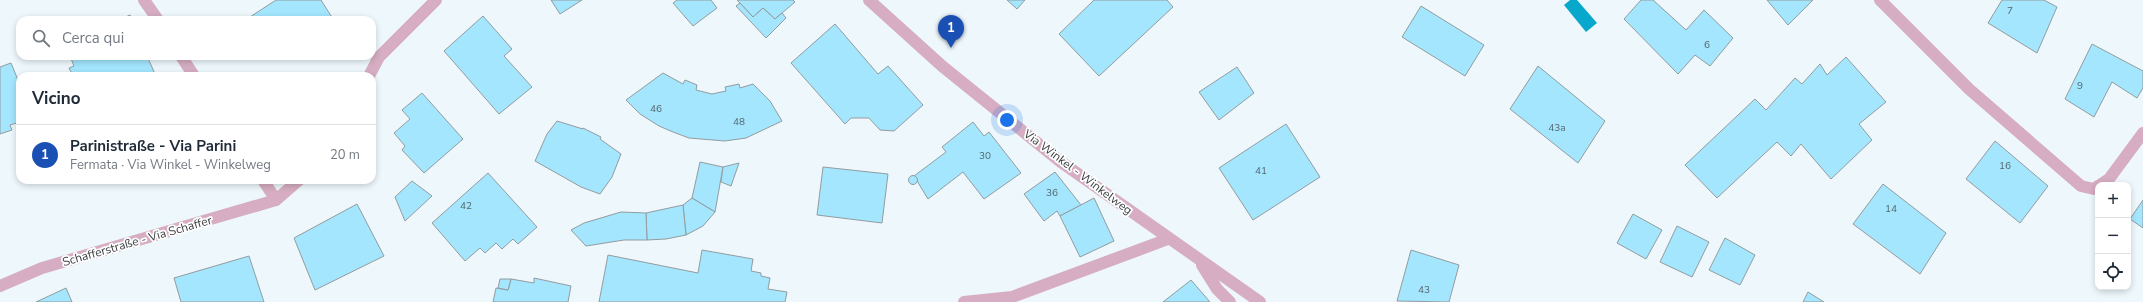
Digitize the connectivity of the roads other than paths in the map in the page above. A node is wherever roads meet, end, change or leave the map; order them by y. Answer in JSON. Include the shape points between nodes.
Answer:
{"nodes":[{"id":1,"x":144,"y":0,"type":"edge"},
{"id":2,"x":436,"y":0,"type":"edge"},
{"id":3,"x":869,"y":0,"type":"edge"},
{"id":4,"x":1880,"y":0,"type":"edge"},
{"id":5,"x":155,"y":16,"type":"edge"},
{"id":6,"x":184,"y":60,"type":"edge"},
{"id":7,"x":191,"y":72,"type":"edge"},
{"id":8,"x":371,"y":72,"type":"edge"},
{"id":9,"x":2143,"y":133,"type":"edge"},
{"id":10,"x":2105,"y":182,"type":"edge"},
{"id":11,"x":266,"y":184,"type":"edge"},
{"id":12,"x":294,"y":184,"type":"edge"},
{"id":13,"x":2095,"y":188,"type":"edge"},
{"id":14,"x":276,"y":200,"type":"junction"},
{"id":15,"x":1168,"y":239,"type":"junction"},
{"id":16,"x":1198,"y":259,"type":"junction"},
{"id":17,"x":0,"y":286,"type":"edge"},
{"id":18,"x":964,"y":302,"type":"edge"},
{"id":19,"x":1230,"y":302,"type":"edge"},
{"id":20,"x":1260,"y":302,"type":"edge"}],
"edges":[{"from":1,"to":5,"type":"street"},
{"from":2,"to":8,"type":"street","via":[[379,57]]},
{"from":3,"to":15,"type":"street","name":"Via Winkel - Winkelweg","via":[[942,66],[1061,162]]},
{"from":4,"to":13,"type":"street","via":[[1970,88],[2081,186]]},
{"from":6,"to":7,"type":"street"},
{"from":9,"to":10,"type":"street"},
{"from":11,"to":14,"type":"street"},
{"from":12,"to":14,"type":"street","name":"Schafferstraße - Via Schaffer"},
{"from":14,"to":17,"type":"street","name":"Schafferstraße - Via Schaffer","via":[[42,268]]},
{"from":15,"to":16,"type":"street","name":"Via Winkel - Winkelweg"},
{"from":15,"to":18,"type":"street","via":[[1012,297]]},
{"from":16,"to":19,"type":"street","via":[[1217,289]]},
{"from":16,"to":20,"type":"street","name":"Via Winkel - Winkelweg"}]}
